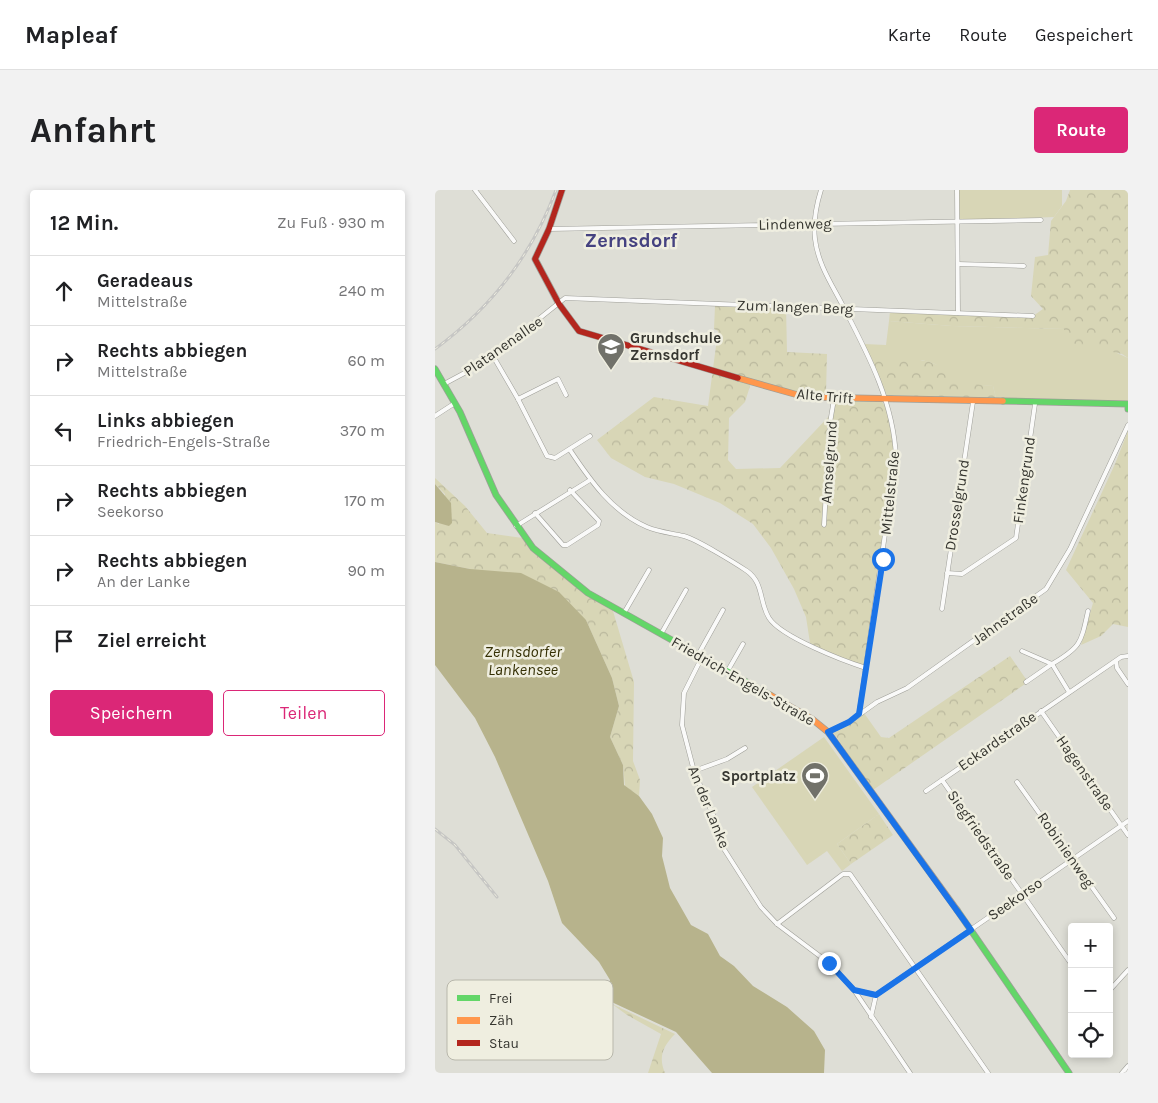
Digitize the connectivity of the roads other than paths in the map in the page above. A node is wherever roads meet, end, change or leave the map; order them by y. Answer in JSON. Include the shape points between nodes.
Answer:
{"nodes":[{"id":1,"x":475,"y":190,"type":"edge"},
{"id":2,"x":562,"y":190,"type":"edge"},
{"id":3,"x":821,"y":190,"type":"edge"},
{"id":4,"x":957,"y":190,"type":"edge"},
{"id":5,"x":1041,"y":220,"type":"dead end"},
{"id":6,"x":958,"y":222,"type":"junction"},
{"id":7,"x":814,"y":223,"type":"junction"},
{"id":8,"x":549,"y":229,"type":"junction"},
{"id":9,"x":514,"y":241,"type":"dead end"},
{"id":10,"x":958,"y":264,"type":"junction"},
{"id":11,"x":1024,"y":266,"type":"dead end"},
{"id":12,"x":559,"y":304,"type":"junction"},
{"id":13,"x":845,"y":308,"type":"junction"},
{"id":14,"x":958,"y":313,"type":"junction"},
{"id":15,"x":1033,"y":316,"type":"dead end"},
{"id":16,"x":493,"y":356,"type":"junction"},
{"id":17,"x":435,"y":369,"type":"edge"},
{"id":18,"x":444,"y":384,"type":"junction"},
{"id":19,"x":566,"y":394,"type":"dead end"},
{"id":20,"x":518,"y":399,"type":"junction"},
{"id":21,"x":834,"y":399,"type":"junction"},
{"id":22,"x":887,"y":399,"type":"junction"},
{"id":23,"x":973,"y":402,"type":"junction"},
{"id":24,"x":455,"y":404,"type":"junction"},
{"id":25,"x":1035,"y":404,"type":"junction"},
{"id":26,"x":1128,"y":404,"type":"edge"},
{"id":27,"x":1128,"y":409,"type":"edge"},
{"id":28,"x":435,"y":416,"type":"edge"},
{"id":29,"x":1128,"y":425,"type":"edge"},
{"id":30,"x":590,"y":436,"type":"dead end"},
{"id":31,"x":570,"y":450,"type":"junction"},
{"id":32,"x":590,"y":480,"type":"junction"},
{"id":33,"x":570,"y":490,"type":"junction"},
{"id":34,"x":535,"y":513,"type":"junction"},
{"id":35,"x":824,"y":525,"type":"dead end"},
{"id":36,"x":516,"y":526,"type":"junction"},
{"id":37,"x":649,"y":570,"type":"dead end"},
{"id":38,"x":947,"y":573,"type":"junction"},
{"id":39,"x":686,"y":590,"type":"dead end"},
{"id":40,"x":942,"y":609,"type":"dead end"},
{"id":41,"x":723,"y":610,"type":"dead end"},
{"id":42,"x":1088,"y":611,"type":"dead end"},
{"id":43,"x":624,"y":613,"type":"junction"},
{"id":44,"x":661,"y":634,"type":"junction"},
{"id":45,"x":743,"y":644,"type":"dead end"},
{"id":46,"x":1022,"y":651,"type":"dead end"},
{"id":47,"x":700,"y":656,"type":"junction"},
{"id":48,"x":1128,"y":656,"type":"edge"},
{"id":49,"x":1116,"y":661,"type":"junction"},
{"id":50,"x":1052,"y":664,"type":"junction"},
{"id":51,"x":866,"y":668,"type":"junction"},
{"id":52,"x":727,"y":672,"type":"junction"},
{"id":53,"x":1026,"y":682,"type":"dead end"},
{"id":54,"x":1128,"y":684,"type":"edge"},
{"id":55,"x":1069,"y":692,"type":"junction"},
{"id":56,"x":1041,"y":711,"type":"junction"},
{"id":57,"x":859,"y":714,"type":"junction"},
{"id":58,"x":828,"y":732,"type":"junction"},
{"id":59,"x":745,"y":748,"type":"dead end"},
{"id":60,"x":694,"y":771,"type":"junction"},
{"id":61,"x":942,"y":780,"type":"junction"},
{"id":62,"x":1017,"y":782,"type":"dead end"},
{"id":63,"x":926,"y":791,"type":"dead end"},
{"id":64,"x":1128,"y":821,"type":"edge"},
{"id":65,"x":1121,"y":826,"type":"junction"},
{"id":66,"x":1128,"y":835,"type":"edge"},
{"id":67,"x":1072,"y":860,"type":"junction"},
{"id":68,"x":1023,"y":894,"type":"junction"},
{"id":69,"x":1114,"y":918,"type":"dead end"},
{"id":70,"x":777,"y":924,"type":"junction"},
{"id":71,"x":971,"y":930,"type":"junction"},
{"id":72,"x":1068,"y":959,"type":"edge"},
{"id":73,"x":915,"y":968,"type":"junction"},
{"id":74,"x":1128,"y":970,"type":"edge"},
{"id":75,"x":1113,"y":987,"type":"edge"},
{"id":76,"x":854,"y":990,"type":"junction"},
{"id":77,"x":876,"y":995,"type":"junction"},
{"id":78,"x":871,"y":1017,"type":"junction"},
{"id":79,"x":1128,"y":1066,"type":"edge"},
{"id":80,"x":910,"y":1073,"type":"edge"},
{"id":81,"x":987,"y":1073,"type":"edge"},
{"id":82,"x":1069,"y":1073,"type":"edge"},
{"id":83,"x":1122,"y":1073,"type":"edge"}],
"edges":[{"from":1,"to":9,"type":"street"},
{"from":2,"to":8,"type":"street"},
{"from":3,"to":7,"type":"street","name":"Mittelstraße"},
{"from":4,"to":6,"type":"street"},
{"from":5,"to":6,"type":"street","name":"Lindenweg"},
{"from":6,"to":7,"type":"street","name":"Lindenweg"},
{"from":6,"to":10,"type":"street"},
{"from":7,"to":8,"type":"street","name":"Lindenweg"},
{"from":7,"to":13,"type":"street","name":"Mittelstraße","via":[[815,241],[825,273]]},
{"from":8,"to":12,"type":"street","name":"Alte Trift","via":[[535,259]]},
{"from":10,"to":11,"type":"street"},
{"from":10,"to":14,"type":"street"},
{"from":12,"to":13,"type":"street","name":"Zum langen Berg","via":[[565,298]]},
{"from":12,"to":16,"type":"street","name":"Platanenallee"},
{"from":12,"to":21,"type":"street","name":"Alte Trift","via":[[579,331],[805,397]]},
{"from":13,"to":14,"type":"street","name":"Zum langen Berg"},
{"from":13,"to":22,"type":"street","name":"Mittelstraße"},
{"from":14,"to":15,"type":"street","name":"Zum langen Berg"},
{"from":16,"to":18,"type":"street","name":"Platanenallee"},
{"from":16,"to":20,"type":"street"},
{"from":17,"to":18,"type":"street","name":"Friedrich-Engels-Straße"},
{"from":18,"to":24,"type":"street","name":"Friedrich-Engels-Straße"},
{"from":19,"to":20,"type":"street","via":[[558,379]]},
{"from":20,"to":31,"type":"street","via":[[547,456],[555,458]]},
{"from":21,"to":22,"type":"street","name":"Alte Trift"},
{"from":21,"to":35,"type":"street","name":"Amselgrund"},
{"from":22,"to":23,"type":"street","name":"Alte Trift"},
{"from":22,"to":51,"type":"street","name":"Mittelstraße","via":[[895,434],[896,458]]},
{"from":23,"to":25,"type":"street","name":"Alte Trift"},
{"from":23,"to":38,"type":"street","name":"Drosselgrund"},
{"from":24,"to":28,"type":"street"},
{"from":24,"to":36,"type":"street","name":"Friedrich-Engels-Straße","via":[[487,478]]},
{"from":25,"to":26,"type":"street","name":"Alte Trift"},
{"from":25,"to":38,"type":"street","name":"Finkengrund","via":[[1015,538],[962,574]]},
{"from":26,"to":27,"type":"street"},
{"from":29,"to":57,"type":"street","name":"Jahnstraße","via":[[1070,549],[1046,589],[907,688]]},
{"from":30,"to":31,"type":"street"},
{"from":31,"to":32,"type":"street"},
{"from":32,"to":33,"type":"street"},
{"from":32,"to":51,"type":"street","via":[[613,505],[635,521],[668,534],[685,536],[747,571],[759,585],[764,606],[776,625],[836,658]]},
{"from":33,"to":34,"type":"street"},
{"from":33,"to":34,"type":"street","via":[[599,521],[598,525],[567,546]]},
{"from":34,"to":36,"type":"street"},
{"from":36,"to":43,"type":"street","name":"Friedrich-Engels-Straße","via":[[533,548],[583,589]]},
{"from":37,"to":43,"type":"street"},
{"from":38,"to":40,"type":"street","name":"Drosselgrund"},
{"from":39,"to":44,"type":"street"},
{"from":41,"to":47,"type":"street","name":"An der Lanke"},
{"from":42,"to":50,"type":"street","via":[[1079,645]]},
{"from":43,"to":44,"type":"street","name":"Friedrich-Engels-Straße"},
{"from":44,"to":47,"type":"street","name":"Friedrich-Engels-Straße"},
{"from":45,"to":52,"type":"street"},
{"from":46,"to":50,"type":"street"},
{"from":47,"to":52,"type":"street","name":"Friedrich-Engels-Straße"},
{"from":47,"to":60,"type":"street","name":"An der Lanke","via":[[688,683],[682,709],[684,740]]},
{"from":48,"to":49,"type":"street","name":"Eckardstraße"},
{"from":49,"to":54,"type":"street"},
{"from":49,"to":55,"type":"street","name":"Eckardstraße"},
{"from":50,"to":53,"type":"street"},
{"from":50,"to":55,"type":"street"},
{"from":51,"to":57,"type":"street","name":"Mittelstraße"},
{"from":52,"to":58,"type":"street","name":"Friedrich-Engels-Straße","via":[[812,719]]},
{"from":55,"to":56,"type":"street","name":"Eckardstraße"},
{"from":56,"to":61,"type":"street","name":"Eckardstraße"},
{"from":56,"to":65,"type":"street","name":"Hagenstraße"},
{"from":57,"to":58,"type":"street"},
{"from":58,"to":71,"type":"street","name":"Friedrich-Engels-Straße"},
{"from":59,"to":60,"type":"street","via":[[727,759]]},
{"from":60,"to":70,"type":"street","name":"An der Lanke","via":[[714,817],[722,846],[761,907]]},
{"from":61,"to":63,"type":"street","name":"Eckardstraße"},
{"from":61,"to":68,"type":"street","name":"Siegfriedstraße"},
{"from":62,"to":67,"type":"street","name":"Robinienweg"},
{"from":64,"to":65,"type":"street","name":"Seekorso"},
{"from":65,"to":66,"type":"street","name":"Hagenstraße"},
{"from":65,"to":67,"type":"street","name":"Seekorso"},
{"from":67,"to":68,"type":"street","name":"Seekorso"},
{"from":67,"to":69,"type":"street","name":"Robinienweg"},
{"from":68,"to":71,"type":"street","name":"Seekorso"},
{"from":68,"to":72,"type":"street","name":"Siegfriedstraße"},
{"from":70,"to":73,"type":"street","via":[[843,874],[850,874]]},
{"from":70,"to":76,"type":"street","name":"An der Lanke","via":[[829,963]]},
{"from":71,"to":73,"type":"street","name":"Seekorso"},
{"from":71,"to":82,"type":"street","name":"Friedrich-Engels-Straße"},
{"from":73,"to":77,"type":"street","name":"Seekorso"},
{"from":73,"to":81,"type":"street"},
{"from":74,"to":75,"type":"street"},
{"from":76,"to":77,"type":"street"},
{"from":76,"to":78,"type":"street","name":"An der Lanke"},
{"from":77,"to":78,"type":"street"},
{"from":78,"to":80,"type":"street","name":"An der Lanke"},
{"from":79,"to":83,"type":"street"}]}
